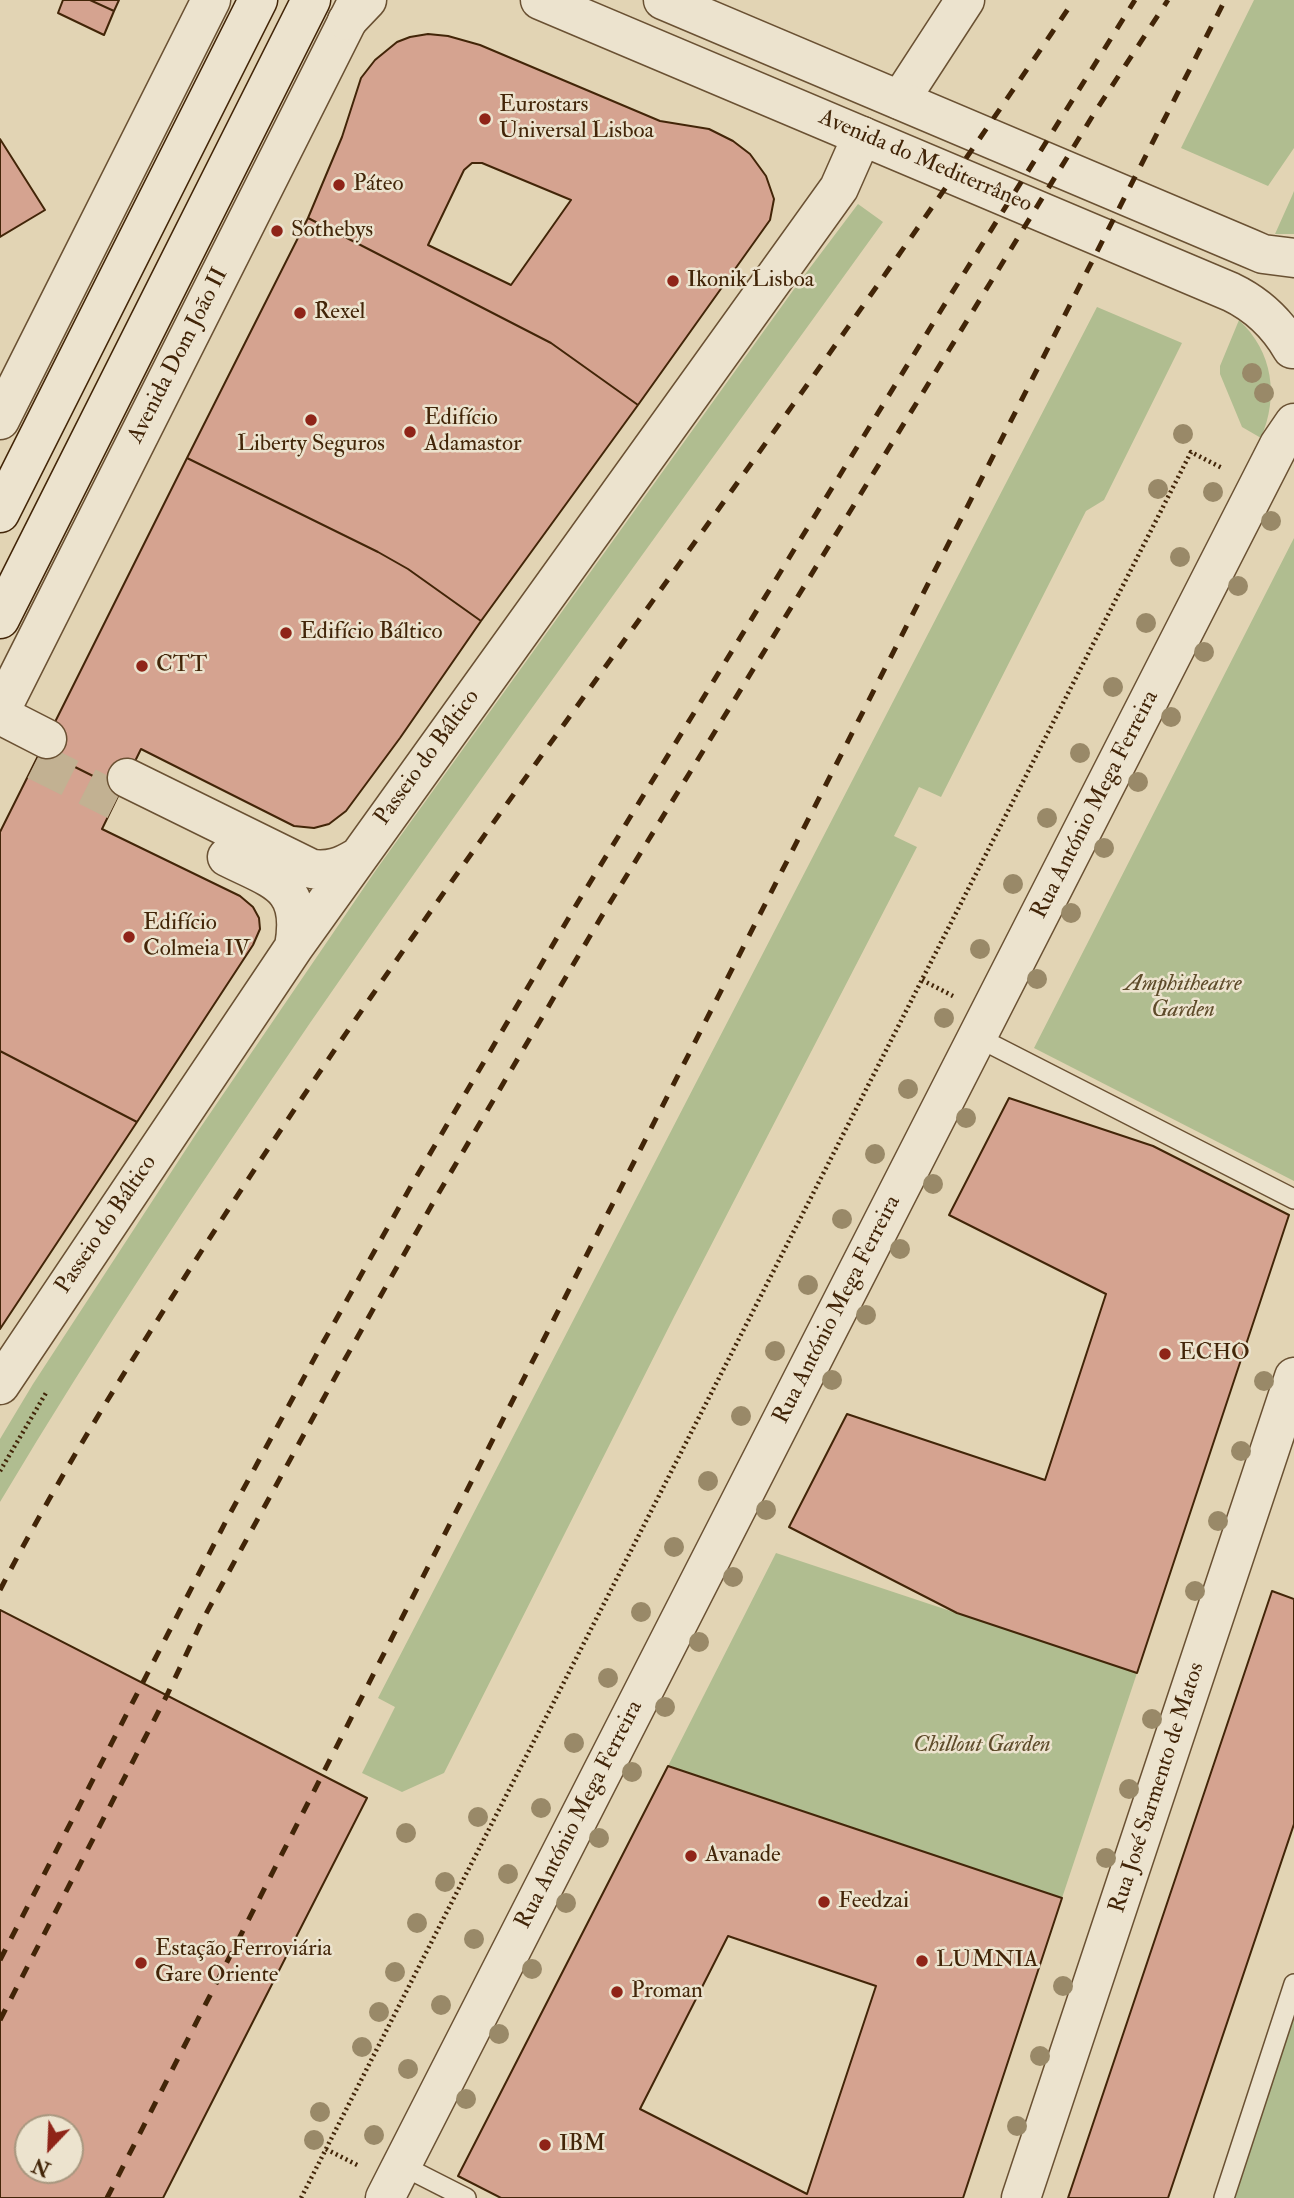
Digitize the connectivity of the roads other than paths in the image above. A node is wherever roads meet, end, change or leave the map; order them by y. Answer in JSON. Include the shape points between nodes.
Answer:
{"nodes":[{"id":1,"x":211,"y":0,"type":"edge"},
{"id":2,"x":258,"y":0,"type":"edge"},
{"id":3,"x":311,"y":0,"type":"edge"},
{"id":4,"x":540,"y":0,"type":"edge"},
{"id":5,"x":663,"y":0,"type":"edge"},
{"id":6,"x":965,"y":0,"type":"edge"},
{"id":7,"x":357,"y":7,"type":"edge"},
{"id":8,"x":900,"y":100,"type":"junction"},
{"id":9,"x":862,"y":136,"type":"junction"},
{"id":10,"x":1294,"y":258,"type":"edge"},
{"id":11,"x":1294,"y":308,"type":"edge"},
{"id":12,"x":1293,"y":352,"type":"edge"},
{"id":13,"x":0,"y":420,"type":"edge"},
{"id":14,"x":1294,"y":424,"type":"edge"},
{"id":15,"x":0,"y":513,"type":"edge"},
{"id":16,"x":0,"y":619,"type":"edge"},
{"id":17,"x":0,"y":714,"type":"edge"},
{"id":18,"x":0,"y":743,"type":"edge"},
{"id":19,"x":356,"y":858,"type":"junction"},
{"id":20,"x":294,"y":947,"type":"junction"},
{"id":21,"x":977,"y":1037,"type":"junction"},
{"id":22,"x":1294,"y":1199,"type":"edge"},
{"id":23,"x":1294,"y":1377,"type":"edge"},
{"id":24,"x":0,"y":1385,"type":"edge"},
{"id":25,"x":1294,"y":1984,"type":"edge"},
{"id":26,"x":383,"y":2177,"type":"edge"},
{"id":27,"x":466,"y":2198,"type":"edge"},
{"id":28,"x":1021,"y":2198,"type":"edge"},
{"id":29,"x":1224,"y":2198,"type":"edge"}],
"edges":[{"from":1,"to":13,"type":"street"},
{"from":2,"to":15,"type":"street"},
{"from":3,"to":16,"type":"street","name":"Avenida Dom João II"},
{"from":4,"to":9,"type":"street","name":"Avenida do Mediterrâneo"},
{"from":5,"to":8,"type":"street","name":"Avenida do Mediterrâneo"},
{"from":6,"to":8,"type":"street"},
{"from":7,"to":17,"type":"street","name":"Avenida Dom João II"},
{"from":8,"to":10,"type":"street","name":"Avenida do Mediterrâneo","via":[[1263,254]]},
{"from":9,"to":12,"type":"street","name":"Avenida do Mediterrâneo","via":[[1244,298],[1277,325]]},
{"from":9,"to":19,"type":"street","name":"Passeio do Báltico","via":[[839,188]]},
{"from":11,"to":12,"type":"street"},
{"from":14,"to":21,"type":"street","name":"Rua António Mega Ferreira","via":[[1279,445]]},
{"from":17,"to":18,"type":"street","via":[[41,750]]},
{"from":19,"to":20,"type":"street","name":"Passeio do Báltico"},
{"from":19,"to":20,"type":"street","via":[[340,867],[312,869],[121,790],[280,886],[295,905]]},
{"from":20,"to":24,"type":"street","name":"Passeio do Báltico"},
{"from":21,"to":22,"type":"lane"},
{"from":21,"to":26,"type":"street","name":"Rua António Mega Ferreira"},
{"from":23,"to":28,"type":"street","name":"Rua José Sarmento de Matos"},
{"from":25,"to":29,"type":"lane"},
{"from":26,"to":27,"type":"lane"}]}
